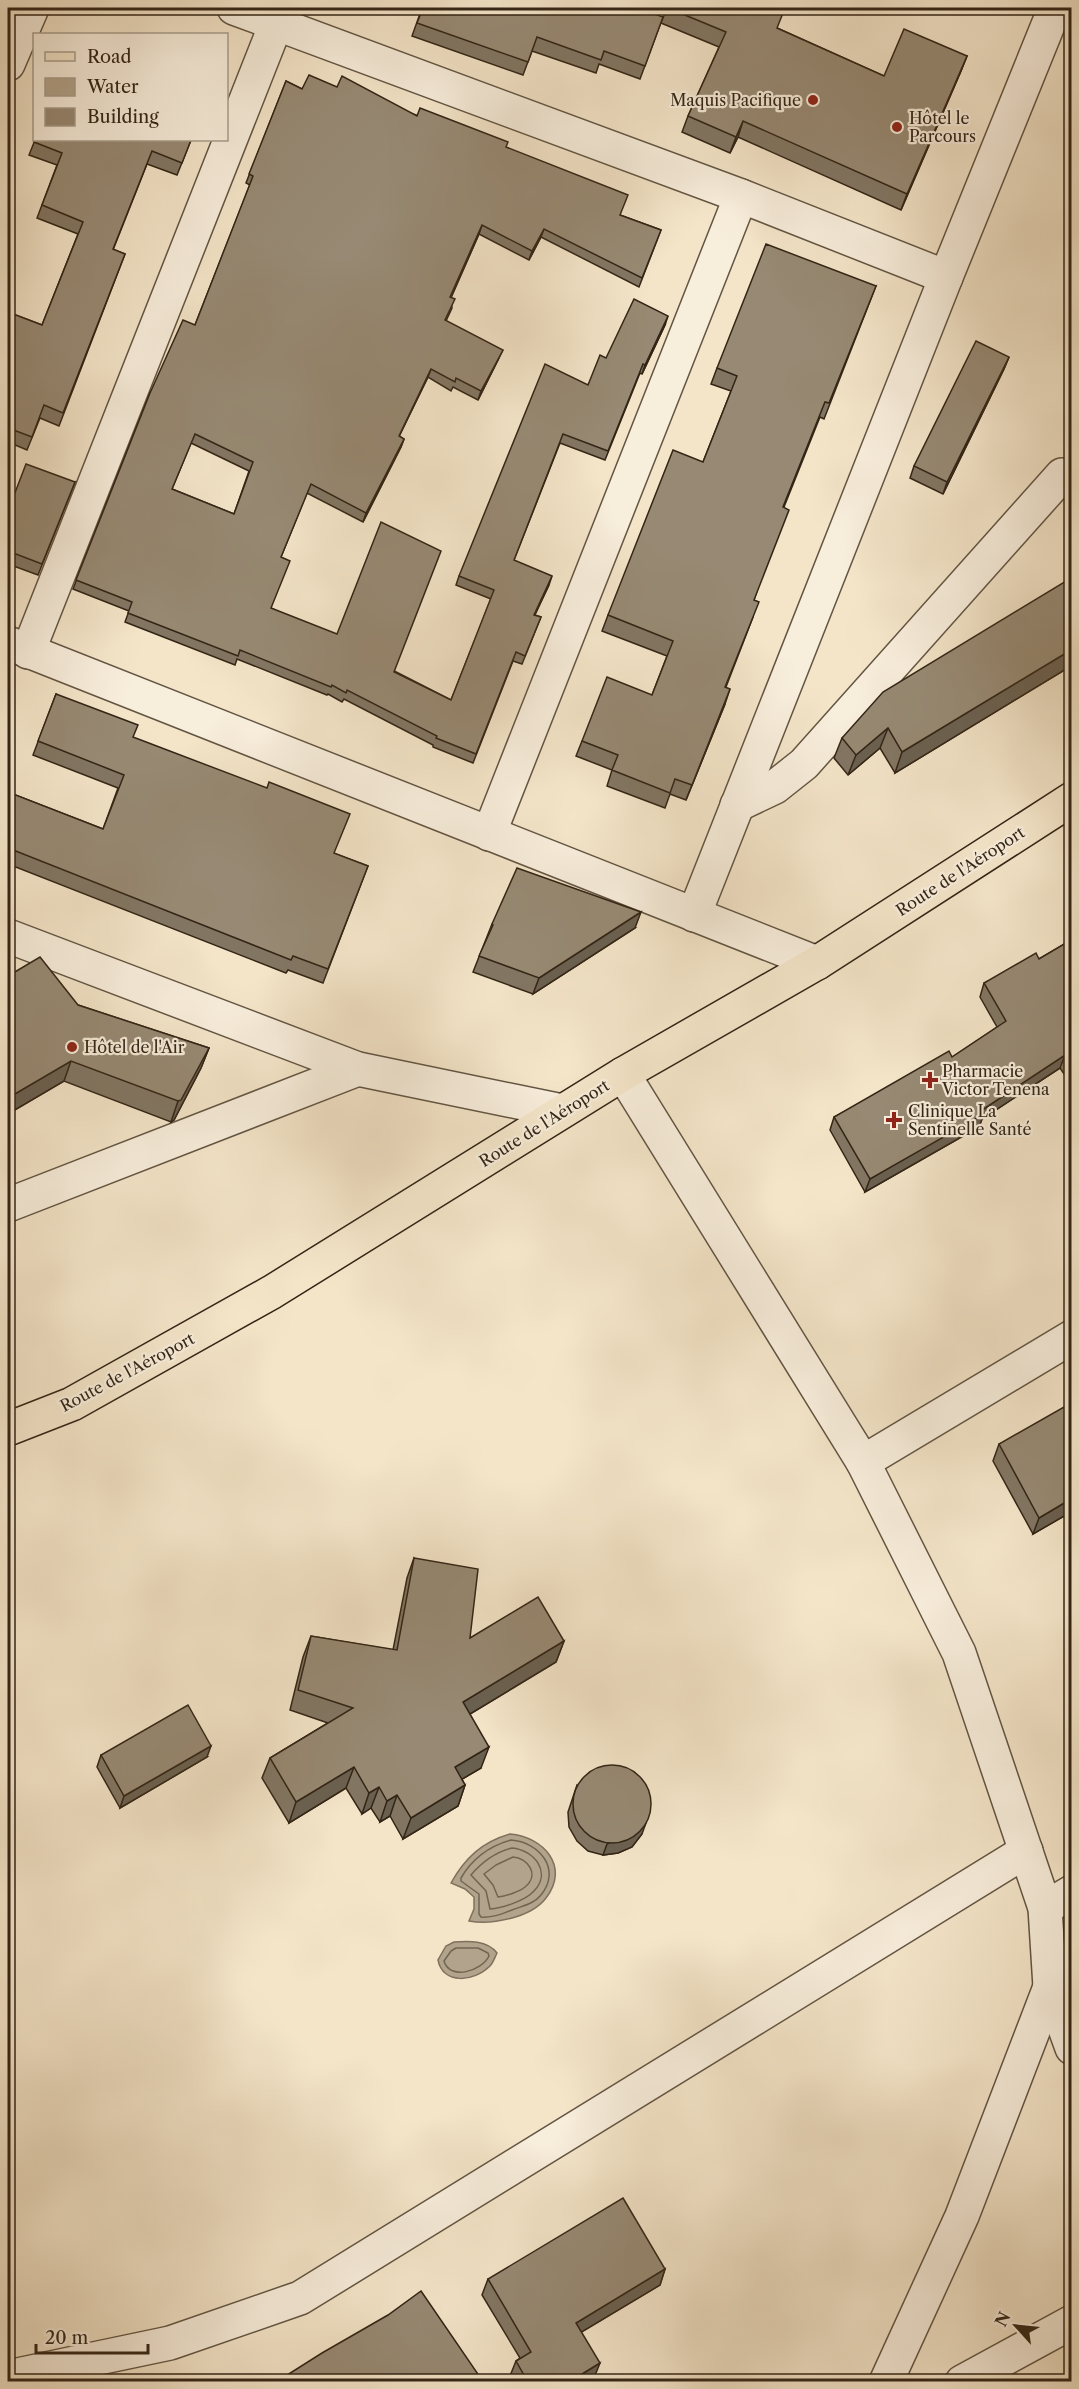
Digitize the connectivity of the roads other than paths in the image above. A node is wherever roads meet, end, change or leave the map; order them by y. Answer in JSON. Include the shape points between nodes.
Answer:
{"nodes":[{"id":1,"x":32,"y":8,"type":"edge"},
{"id":2,"x":234,"y":8,"type":"edge"},
{"id":3,"x":1055,"y":8,"type":"edge"},
{"id":4,"x":276,"y":24,"type":"junction"},
{"id":5,"x":8,"y":64,"type":"edge"},
{"id":6,"x":228,"y":140,"type":"edge"},
{"id":7,"x":228,"y":141,"type":"edge"},
{"id":8,"x":741,"y":196,"type":"junction"},
{"id":9,"x":946,"y":277,"type":"junction"},
{"id":10,"x":1062,"y":475,"type":"dead end"},
{"id":11,"x":18,"y":648,"type":"edge"},
{"id":12,"x":1071,"y":799,"type":"edge"},
{"id":13,"x":737,"y":805,"type":"junction"},
{"id":14,"x":489,"y":834,"type":"junction"},
{"id":15,"x":694,"y":915,"type":"junction"},
{"id":16,"x":8,"y":936,"type":"edge"},
{"id":17,"x":817,"y":963,"type":"junction"},
{"id":18,"x":358,"y":1069,"type":"junction"},
{"id":19,"x":623,"y":1074,"type":"junction"},
{"id":20,"x":562,"y":1111,"type":"junction"},
{"id":21,"x":8,"y":1205,"type":"edge"},
{"id":22,"x":1071,"y":1337,"type":"edge"},
{"id":23,"x":8,"y":1429,"type":"edge"},
{"id":24,"x":863,"y":1462,"type":"junction"},
{"id":25,"x":1026,"y":1851,"type":"junction"},
{"id":26,"x":1058,"y":1900,"type":"edge"},
{"id":27,"x":1050,"y":1987,"type":"junction"},
{"id":28,"x":1071,"y":2048,"type":"edge"},
{"id":29,"x":1071,"y":2322,"type":"edge"},
{"id":30,"x":15,"y":2378,"type":"edge"},
{"id":31,"x":886,"y":2382,"type":"edge"},
{"id":32,"x":963,"y":2382,"type":"edge"}],
"edges":[{"from":1,"to":5,"type":"street"},
{"from":2,"to":4,"type":"street"},
{"from":3,"to":9,"type":"street"},
{"from":4,"to":6,"type":"street"},
{"from":4,"to":8,"type":"street"},
{"from":7,"to":11,"type":"street"},
{"from":8,"to":9,"type":"street"},
{"from":8,"to":14,"type":"street"},
{"from":9,"to":13,"type":"street"},
{"from":10,"to":13,"type":"street","via":[[804,764],[775,787]]},
{"from":11,"to":14,"type":"street"},
{"from":12,"to":17,"type":"main road","name":"Route de l'Aéroport"},
{"from":13,"to":15,"type":"street"},
{"from":14,"to":15,"type":"street"},
{"from":15,"to":17,"type":"street"},
{"from":16,"to":18,"type":"street"},
{"from":17,"to":19,"type":"main road","name":"Route de l'Aéroport"},
{"from":18,"to":20,"type":"street"},
{"from":18,"to":21,"type":"street"},
{"from":19,"to":20,"type":"main road","name":"Route de l'Aéroport"},
{"from":19,"to":24,"type":"street"},
{"from":20,"to":23,"type":"main road","name":"Route de l'Aéroport","via":[[272,1292],[72,1404]]},
{"from":22,"to":24,"type":"street"},
{"from":24,"to":25,"type":"street","via":[[959,1653]]},
{"from":25,"to":26,"type":"street"},
{"from":25,"to":30,"type":"street","via":[[300,2298],[170,2343]]},
{"from":26,"to":27,"type":"street"},
{"from":27,"to":28,"type":"street"},
{"from":27,"to":31,"type":"street","via":[[962,2216]]},
{"from":29,"to":32,"type":"street"}]}
